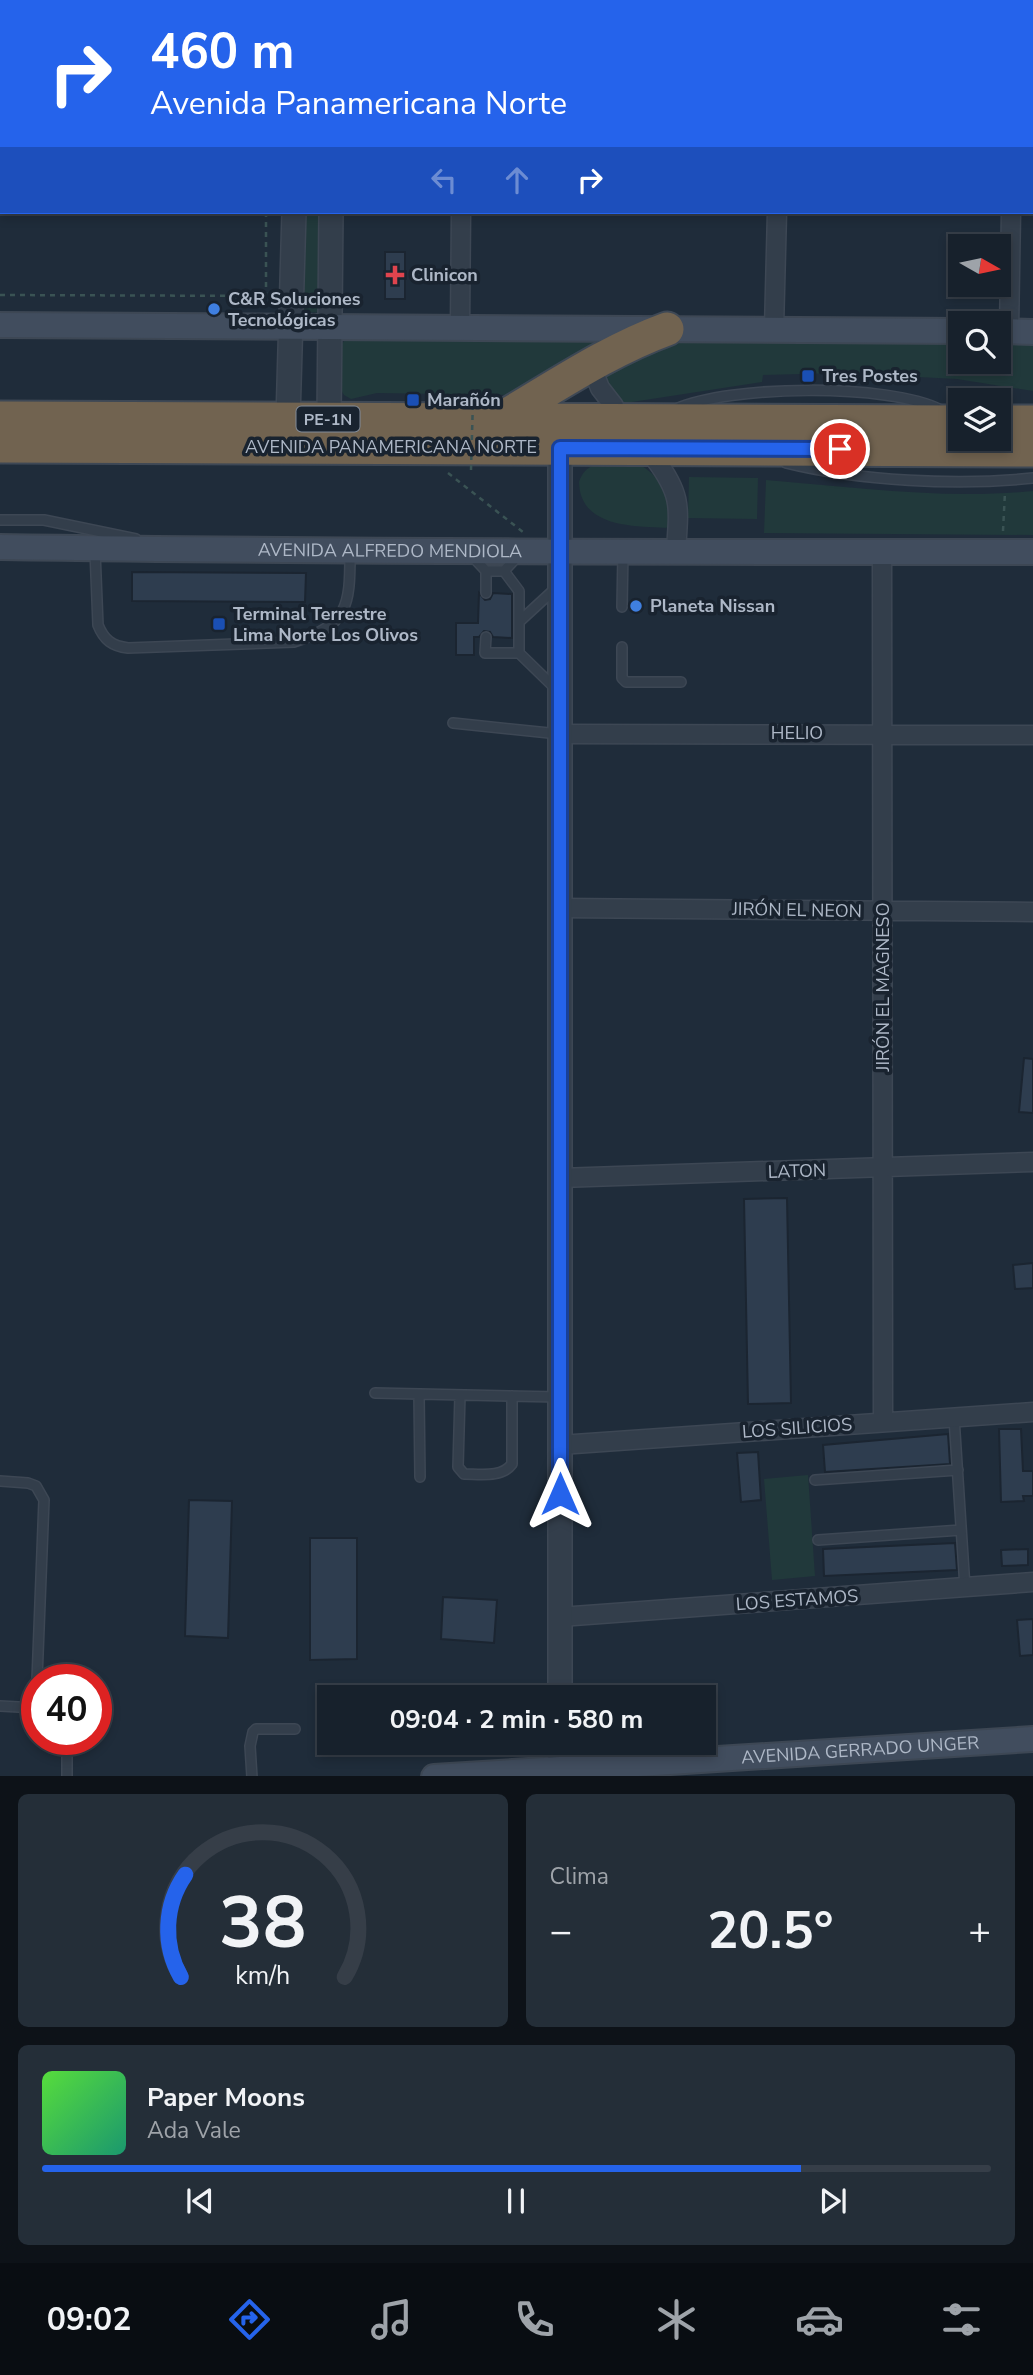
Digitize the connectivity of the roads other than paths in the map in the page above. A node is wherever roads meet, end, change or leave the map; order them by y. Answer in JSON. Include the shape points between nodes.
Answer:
{"nodes":[{"id":1,"x":294,"y":214,"type":"edge"},
{"id":2,"x":331,"y":214,"type":"edge"},
{"id":3,"x":461,"y":214,"type":"edge"},
{"id":4,"x":777,"y":214,"type":"edge"},
{"id":5,"x":1011,"y":214,"type":"edge"},
{"id":6,"x":0,"y":325,"type":"edge"},
{"id":7,"x":25,"y":325,"type":"junction"},
{"id":8,"x":460,"y":326,"type":"junction"},
{"id":9,"x":292,"y":328,"type":"junction"},
{"id":10,"x":330,"y":328,"type":"junction"},
{"id":11,"x":667,"y":329,"type":"junction"},
{"id":12,"x":774,"y":329,"type":"junction"},
{"id":13,"x":948,"y":331,"type":"edge"},
{"id":14,"x":1014,"y":331,"type":"edge"},
{"id":15,"x":0,"y":333,"type":"edge"},
{"id":16,"x":591,"y":365,"type":"junction"},
{"id":17,"x":614,"y":405,"type":"dead end"},
{"id":18,"x":0,"y":418,"type":"edge"},
{"id":19,"x":288,"y":419,"type":"junction"},
{"id":20,"x":329,"y":419,"type":"junction"},
{"id":21,"x":499,"y":420,"type":"junction"},
{"id":22,"x":948,"y":421,"type":"edge"},
{"id":23,"x":1011,"y":422,"type":"edge"},
{"id":24,"x":1033,"y":422,"type":"edge"},
{"id":25,"x":0,"y":446,"type":"edge"},
{"id":26,"x":560,"y":448,"type":"junction"},
{"id":27,"x":730,"y":449,"type":"junction"},
{"id":28,"x":1033,"y":450,"type":"edge"},
{"id":29,"x":655,"y":459,"type":"dead end"},
{"id":30,"x":1033,"y":478,"type":"edge"},
{"id":31,"x":0,"y":520,"type":"edge"},
{"id":32,"x":525,"y":545,"type":"junction"},
{"id":33,"x":0,"y":547,"type":"edge"},
{"id":34,"x":96,"y":549,"type":"junction"},
{"id":35,"x":194,"y":550,"type":"junction"},
{"id":36,"x":676,"y":550,"type":"junction"},
{"id":37,"x":882,"y":551,"type":"junction"},
{"id":38,"x":350,"y":552,"type":"junction"},
{"id":39,"x":469,"y":552,"type":"junction"},
{"id":40,"x":623,"y":552,"type":"junction"},
{"id":41,"x":1033,"y":552,"type":"edge"},
{"id":42,"x":560,"y":553,"type":"junction"},
{"id":43,"x":486,"y":570,"type":"junction"},
{"id":44,"x":504,"y":571,"type":"junction"},
{"id":45,"x":560,"y":585,"type":"junction"},
{"id":46,"x":486,"y":593,"type":"dead end"},
{"id":47,"x":622,"y":607,"type":"dead end"},
{"id":48,"x":520,"y":621,"type":"junction"},
{"id":49,"x":486,"y":637,"type":"dead end"},
{"id":50,"x":622,"y":647,"type":"dead end"},
{"id":51,"x":519,"y":653,"type":"junction"},
{"id":52,"x":681,"y":682,"type":"dead end"},
{"id":53,"x":560,"y":693,"type":"junction"},
{"id":54,"x":453,"y":723,"type":"dead end"},
{"id":55,"x":883,"y":733,"type":"junction"},
{"id":56,"x":560,"y":734,"type":"junction"},
{"id":57,"x":1033,"y":735,"type":"edge"},
{"id":58,"x":560,"y":908,"type":"junction"},
{"id":59,"x":883,"y":911,"type":"junction"},
{"id":60,"x":1033,"y":912,"type":"edge"},
{"id":61,"x":1033,"y":1162,"type":"edge"},
{"id":62,"x":883,"y":1168,"type":"junction"},
{"id":63,"x":560,"y":1178,"type":"junction"},
{"id":64,"x":375,"y":1394,"type":"dead end"},
{"id":65,"x":419,"y":1395,"type":"junction"},
{"id":66,"x":460,"y":1395,"type":"junction"},
{"id":67,"x":512,"y":1396,"type":"junction"},
{"id":68,"x":560,"y":1397,"type":"junction"},
{"id":69,"x":1033,"y":1412,"type":"edge"},
{"id":70,"x":954,"y":1417,"type":"junction"},
{"id":71,"x":883,"y":1422,"type":"junction"},
{"id":72,"x":560,"y":1445,"type":"junction"},
{"id":73,"x":958,"y":1470,"type":"junction"},
{"id":74,"x":420,"y":1477,"type":"dead end"},
{"id":75,"x":815,"y":1480,"type":"dead end"},
{"id":76,"x":0,"y":1481,"type":"edge"},
{"id":77,"x":961,"y":1530,"type":"junction"},
{"id":78,"x":818,"y":1540,"type":"dead end"},
{"id":79,"x":1033,"y":1582,"type":"edge"},
{"id":80,"x":965,"y":1588,"type":"junction"},
{"id":81,"x":560,"y":1617,"type":"junction"},
{"id":82,"x":38,"y":1664,"type":"edge"},
{"id":83,"x":560,"y":1685,"type":"edge"},
{"id":84,"x":0,"y":1706,"type":"edge"},
{"id":85,"x":21,"y":1707,"type":"edge"},
{"id":86,"x":295,"y":1729,"type":"dead end"},
{"id":87,"x":1033,"y":1739,"type":"edge"},
{"id":88,"x":67,"y":1755,"type":"edge"},
{"id":89,"x":560,"y":1755,"type":"edge"},
{"id":90,"x":560,"y":1773,"type":"edge"},
{"id":91,"x":67,"y":1776,"type":"edge"},
{"id":92,"x":252,"y":1776,"type":"edge"},
{"id":93,"x":434,"y":1776,"type":"edge"}],
"edges":[{"from":1,"to":9,"type":"street"},
{"from":2,"to":10,"type":"street"},
{"from":3,"to":8,"type":"street"},
{"from":4,"to":12,"type":"street"},
{"from":5,"to":14,"type":"street"},
{"from":6,"to":7,"type":"main road"},
{"from":7,"to":9,"type":"main road"},
{"from":7,"to":15,"type":"lane"},
{"from":8,"to":10,"type":"main road"},
{"from":8,"to":11,"type":"main road"},
{"from":9,"to":10,"type":"main road"},
{"from":9,"to":19,"type":"street"},
{"from":10,"to":20,"type":"street"},
{"from":11,"to":12,"type":"main road"},
{"from":11,"to":16,"type":"highway","via":[[632,341]]},
{"from":12,"to":13,"type":"main road"},
{"from":16,"to":17,"type":"street","via":[[600,388]]},
{"from":16,"to":21,"type":"highway"},
{"from":18,"to":19,"type":"highway","name":"AVENIDA PANAMERICANA NORTE","number":"PE-1N"},
{"from":19,"to":20,"type":"highway","name":"AVENIDA PANAMERICANA NORTE","number":"PE-1N"},
{"from":20,"to":21,"type":"highway","name":"AVENIDA PANAMERICANA NORTE","number":"PE-1N"},
{"from":21,"to":22,"type":"highway","name":"AVENIDA PANAMERICANA NORTE","number":"PE-1N"},
{"from":23,"to":24,"type":"highway"},
{"from":25,"to":26,"type":"highway","name":"AVENIDA PANAMERICANA NORTE","number":"PE-1N"},
{"from":26,"to":27,"type":"highway","name":"AVENIDA PANAMERICANA NORTE","number":"PE-1N"},
{"from":26,"to":42,"type":"street"},
{"from":27,"to":28,"type":"highway","name":"AVENIDA PANAMERICANA NORTE","number":"PE-1N"},
{"from":27,"to":30,"type":"lane","via":[[810,469],[895,479]]},
{"from":29,"to":36,"type":"street","via":[[677,496]]},
{"from":31,"to":35,"type":"lane","via":[[44,520]]},
{"from":32,"to":39,"type":"main road","name":"AVENIDA ALFREDO MENDIOLA"},
{"from":32,"to":42,"type":"main road","name":"AVENIDA ALFREDO MENDIOLA"},
{"from":32,"to":44,"type":"lane"},
{"from":33,"to":34,"type":"main road","name":"AVENIDA ALFREDO MENDIOLA"},
{"from":34,"to":35,"type":"main road","name":"AVENIDA ALFREDO MENDIOLA"},
{"from":34,"to":38,"type":"lane","via":[[98,625],[109,642],[128,648],[294,642],[318,634],[344,610]]},
{"from":35,"to":38,"type":"main road","name":"AVENIDA ALFREDO MENDIOLA"},
{"from":36,"to":37,"type":"main road","name":"AVENIDA ALFREDO MENDIOLA"},
{"from":36,"to":40,"type":"main road","name":"AVENIDA ALFREDO MENDIOLA"},
{"from":37,"to":41,"type":"main road","name":"AVENIDA ALFREDO MENDIOLA"},
{"from":37,"to":55,"type":"street","name":"JIRÓN EL MAGNESO"},
{"from":38,"to":39,"type":"main road","name":"AVENIDA ALFREDO MENDIOLA"},
{"from":39,"to":43,"type":"lane"},
{"from":40,"to":42,"type":"main road","name":"AVENIDA ALFREDO MENDIOLA"},
{"from":40,"to":47,"type":"lane"},
{"from":42,"to":45,"type":"street"},
{"from":43,"to":44,"type":"lane"},
{"from":43,"to":46,"type":"lane"},
{"from":44,"to":48,"type":"lane","via":[[519,591]]},
{"from":45,"to":48,"type":"lane"},
{"from":45,"to":53,"type":"street"},
{"from":48,"to":51,"type":"lane"},
{"from":49,"to":51,"type":"lane","via":[[485,653]]},
{"from":50,"to":52,"type":"lane","via":[[622,678],[626,682]]},
{"from":51,"to":53,"type":"lane"},
{"from":53,"to":56,"type":"street"},
{"from":54,"to":56,"type":"lane"},
{"from":55,"to":56,"type":"street","name":"HELIO"},
{"from":55,"to":57,"type":"street","name":"HELIO"},
{"from":55,"to":59,"type":"street","name":"JIRÓN EL MAGNESO"},
{"from":56,"to":58,"type":"street"},
{"from":58,"to":59,"type":"street","name":"JIRÓN EL NEON"},
{"from":58,"to":63,"type":"street"},
{"from":59,"to":60,"type":"street","name":"JIRÓN EL NEON"},
{"from":59,"to":62,"type":"street","name":"JIRÓN EL MAGNESO"},
{"from":61,"to":62,"type":"street","name":"LATON"},
{"from":62,"to":63,"type":"street","name":"LATON"},
{"from":62,"to":71,"type":"street","name":"JIRÓN EL MAGNESO"},
{"from":63,"to":68,"type":"street"},
{"from":64,"to":65,"type":"lane"},
{"from":65,"to":66,"type":"lane"},
{"from":65,"to":74,"type":"lane"},
{"from":66,"to":67,"type":"lane"},
{"from":66,"to":67,"type":"lane","via":[[458,1467],[464,1474],[500,1474],[512,1464]]},
{"from":67,"to":68,"type":"lane"},
{"from":68,"to":72,"type":"street"},
{"from":69,"to":70,"type":"street","name":"LOS SILICIOS"},
{"from":70,"to":71,"type":"street","name":"LOS SILICIOS"},
{"from":70,"to":73,"type":"lane"},
{"from":71,"to":72,"type":"street","name":"LOS SILICIOS"},
{"from":72,"to":81,"type":"street"},
{"from":73,"to":75,"type":"lane"},
{"from":73,"to":77,"type":"lane"},
{"from":76,"to":82,"type":"lane","via":[[36,1486],[44,1500]]},
{"from":77,"to":78,"type":"lane"},
{"from":77,"to":80,"type":"lane"},
{"from":79,"to":80,"type":"street","name":"LOS ESTAMOS"},
{"from":80,"to":81,"type":"street","name":"LOS ESTAMOS"},
{"from":81,"to":83,"type":"street"},
{"from":84,"to":85,"type":"lane"},
{"from":86,"to":92,"type":"lane","via":[[253,1732]]},
{"from":87,"to":90,"type":"main road","name":"AVENIDA GERRADO UNGER"},
{"from":88,"to":91,"type":"lane"},
{"from":89,"to":90,"type":"street"},
{"from":90,"to":93,"type":"main road","name":"AVENIDA GERRADO UNGER"}]}
